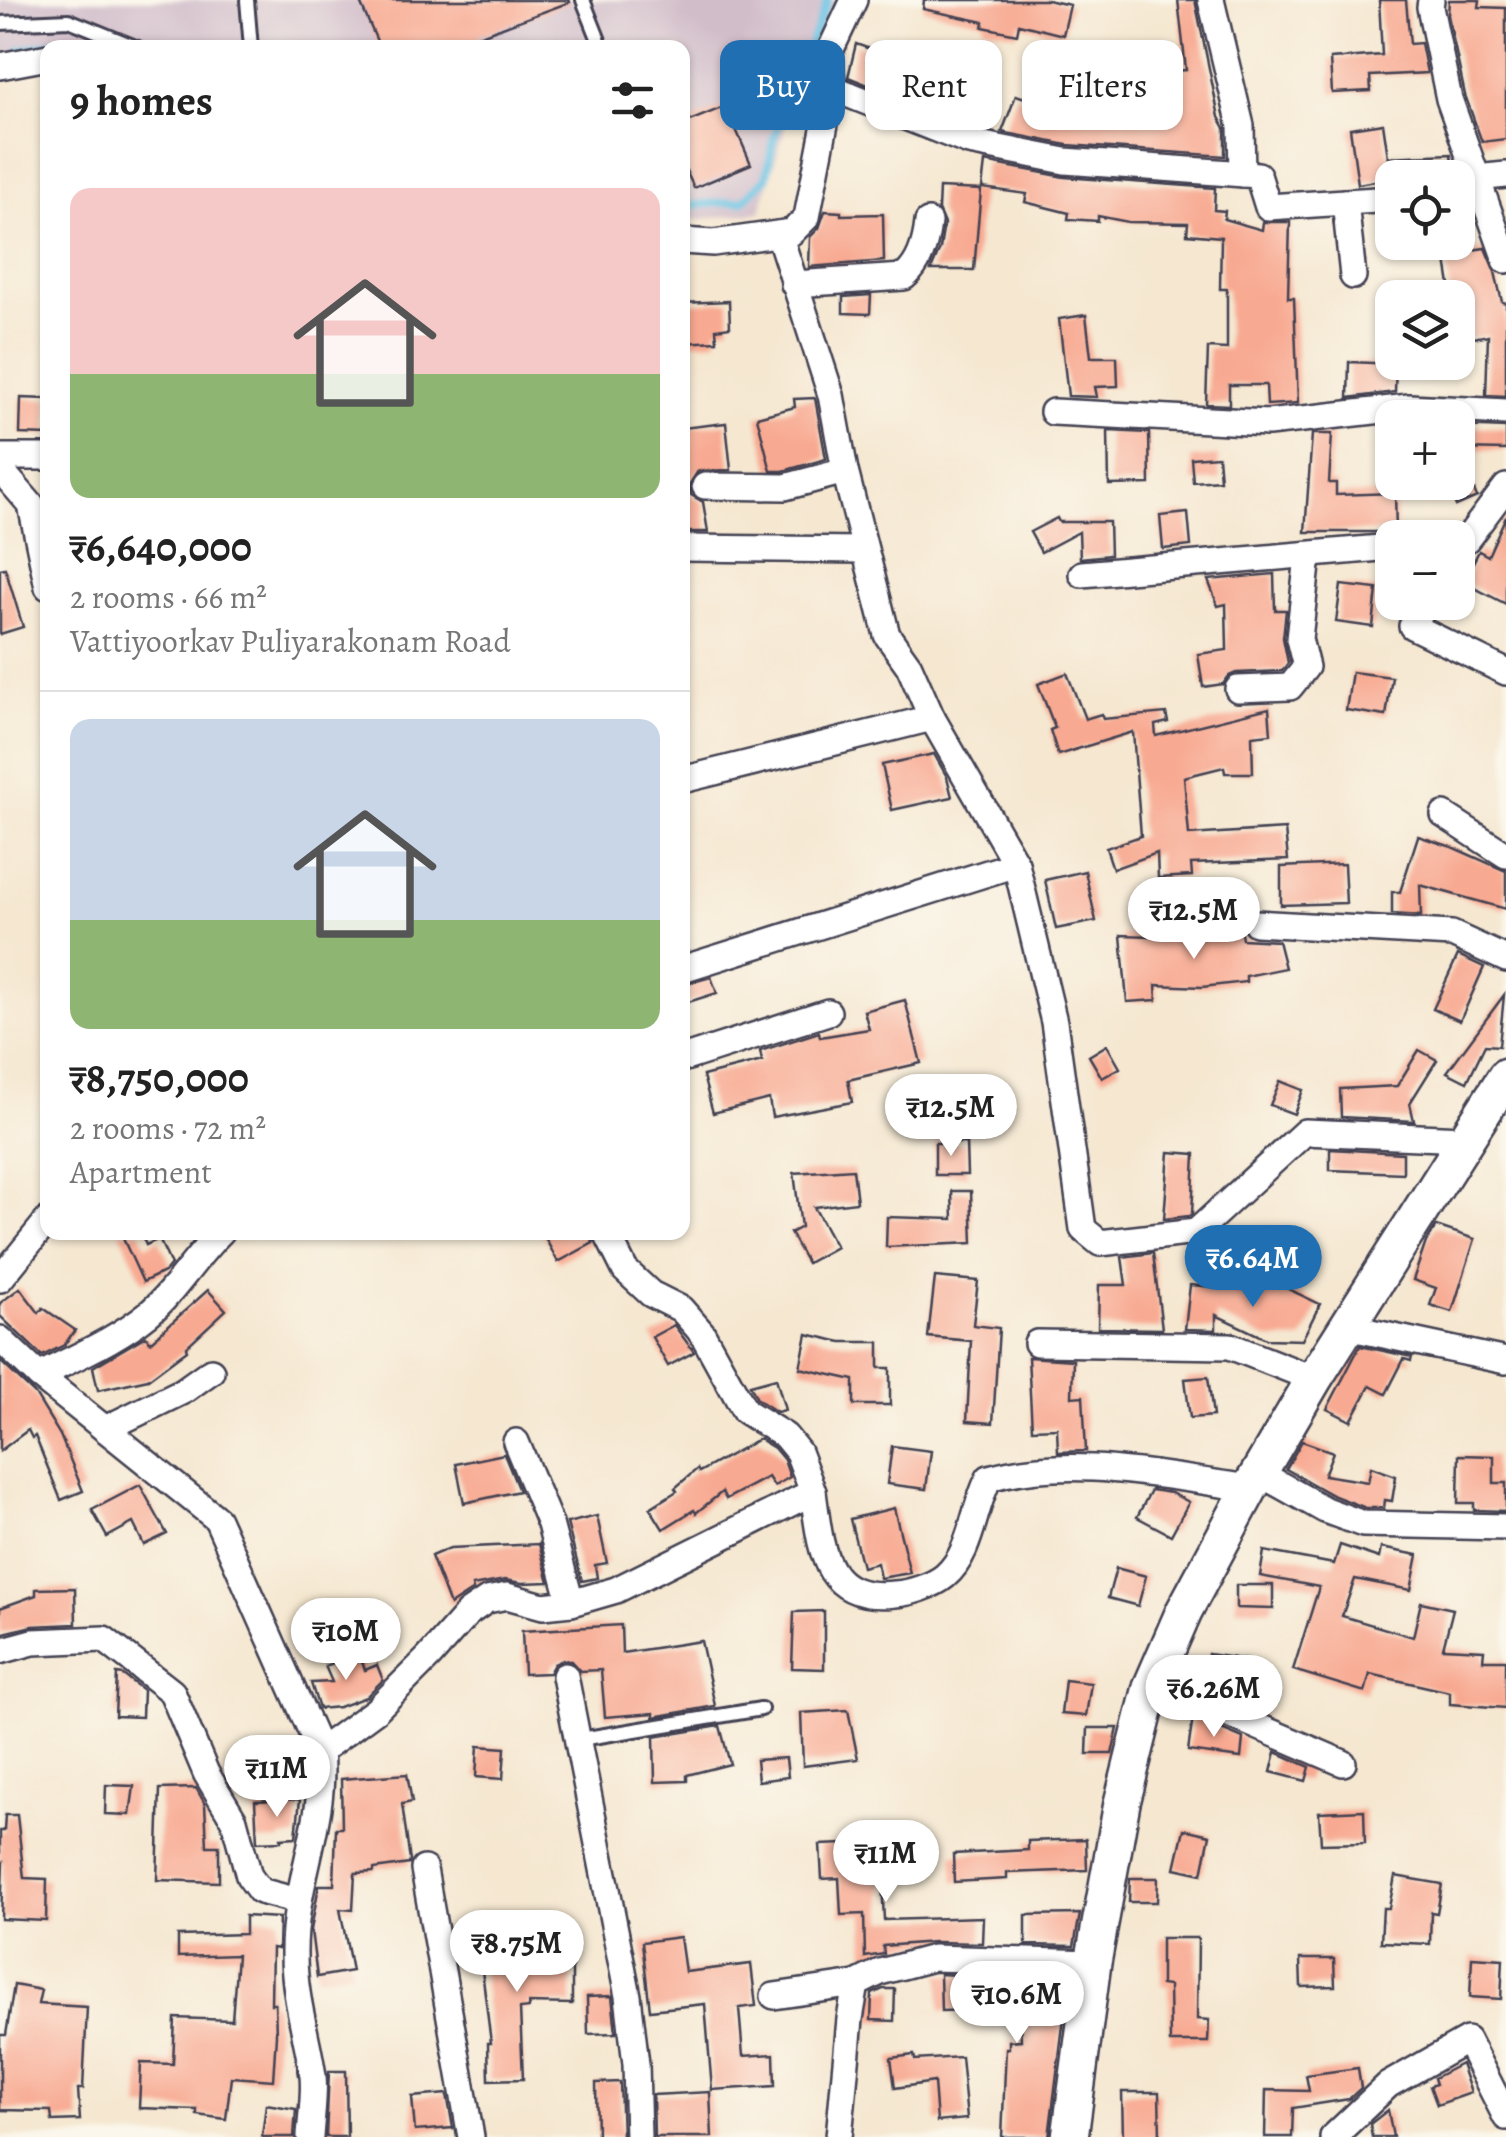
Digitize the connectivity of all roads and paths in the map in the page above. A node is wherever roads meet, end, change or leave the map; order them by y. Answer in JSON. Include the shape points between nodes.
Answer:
{"nodes":[{"id":1,"x":247,"y":0,"type":"edge"},
{"id":2,"x":584,"y":0,"type":"edge"},
{"id":3,"x":854,"y":0,"type":"edge"},
{"id":4,"x":1211,"y":0,"type":"edge"},
{"id":5,"x":1431,"y":0,"type":"edge"},
{"id":6,"x":0,"y":24,"type":"edge"},
{"id":7,"x":118,"y":40,"type":"edge"},
{"id":8,"x":250,"y":40,"type":"edge"},
{"id":9,"x":599,"y":40,"type":"edge"},
{"id":10,"x":835,"y":40,"type":"edge"},
{"id":11,"x":40,"y":58,"type":"edge"},
{"id":12,"x":0,"y":66,"type":"edge"},
{"id":13,"x":845,"y":93,"type":"edge"},
{"id":14,"x":824,"y":130,"type":"edge"},
{"id":15,"x":1464,"y":160,"type":"edge"},
{"id":16,"x":1242,"y":174,"type":"junction"},
{"id":17,"x":1506,"y":175,"type":"edge"},
{"id":18,"x":1475,"y":188,"type":"edge"},
{"id":19,"x":1475,"y":198,"type":"edge"},
{"id":20,"x":1375,"y":199,"type":"edge"},
{"id":21,"x":1344,"y":202,"type":"junction"},
{"id":22,"x":928,"y":222,"type":"dead end"},
{"id":23,"x":779,"y":234,"type":"junction"},
{"id":24,"x":690,"y":241,"type":"edge"},
{"id":25,"x":1506,"y":260,"type":"edge"},
{"id":26,"x":1353,"y":276,"type":"dead end"},
{"id":27,"x":794,"y":284,"type":"junction"},
{"id":28,"x":1053,"y":412,"type":"dead end"},
{"id":29,"x":1506,"y":412,"type":"edge"},
{"id":30,"x":0,"y":457,"type":"edge"},
{"id":31,"x":40,"y":457,"type":"edge"},
{"id":32,"x":0,"y":469,"type":"edge"},
{"id":33,"x":846,"y":471,"type":"junction"},
{"id":34,"x":705,"y":486,"type":"dead end"},
{"id":35,"x":1506,"y":486,"type":"edge"},
{"id":36,"x":1475,"y":525,"type":"edge"},
{"id":37,"x":690,"y":548,"type":"edge"},
{"id":38,"x":1375,"y":549,"type":"edge"},
{"id":39,"x":864,"y":550,"type":"junction"},
{"id":40,"x":40,"y":551,"type":"edge"},
{"id":41,"x":1308,"y":556,"type":"junction"},
{"id":42,"x":1082,"y":574,"type":"dead end"},
{"id":43,"x":1416,"y":620,"type":"edge"},
{"id":44,"x":1506,"y":672,"type":"edge"},
{"id":45,"x":1238,"y":689,"type":"dead end"},
{"id":46,"x":932,"y":718,"type":"junction"},
{"id":47,"x":690,"y":778,"type":"edge"},
{"id":48,"x":1444,"y":815,"type":"dead end"},
{"id":49,"x":1506,"y":855,"type":"edge"},
{"id":50,"x":1016,"y":864,"type":"junction"},
{"id":51,"x":1256,"y":923,"type":"dead end"},
{"id":52,"x":1506,"y":959,"type":"edge"},
{"id":53,"x":690,"y":966,"type":"edge"},
{"id":54,"x":828,"y":1012,"type":"dead end"},
{"id":55,"x":690,"y":1056,"type":"edge"},
{"id":56,"x":1505,"y":1078,"type":"edge"},
{"id":57,"x":1464,"y":1139,"type":"junction"},
{"id":58,"x":40,"y":1230,"type":"edge"},
{"id":59,"x":213,"y":1240,"type":"edge"},
{"id":60,"x":610,"y":1240,"type":"edge"},
{"id":61,"x":0,"y":1279,"type":"edge"},
{"id":62,"x":1346,"y":1327,"type":"junction"},
{"id":63,"x":0,"y":1340,"type":"edge"},
{"id":64,"x":1038,"y":1343,"type":"dead end"},
{"id":65,"x":1506,"y":1361,"type":"edge"},
{"id":66,"x":211,"y":1371,"type":"dead end"},
{"id":67,"x":39,"y":1376,"type":"junction"},
{"id":68,"x":1314,"y":1379,"type":"junction"},
{"id":69,"x":105,"y":1429,"type":"junction"},
{"id":70,"x":516,"y":1442,"type":"dead end"},
{"id":71,"x":1255,"y":1481,"type":"junction"},
{"id":72,"x":812,"y":1492,"type":"junction"},
{"id":73,"x":1506,"y":1527,"type":"edge"},
{"id":74,"x":571,"y":1603,"type":"junction"},
{"id":75,"x":0,"y":1650,"type":"edge"},
{"id":76,"x":565,"y":1676,"type":"dead end"},
{"id":77,"x":1154,"y":1682,"type":"junction"},
{"id":78,"x":761,"y":1709,"type":"dead end"},
{"id":79,"x":575,"y":1740,"type":"junction"},
{"id":80,"x":320,"y":1751,"type":"junction"},
{"id":81,"x":1343,"y":1763,"type":"dead end"},
{"id":82,"x":424,"y":1868,"type":"dead end"},
{"id":83,"x":298,"y":1901,"type":"junction"},
{"id":84,"x":1093,"y":1963,"type":"junction"},
{"id":85,"x":856,"y":1984,"type":"junction"},
{"id":86,"x":774,"y":1996,"type":"dead end"},
{"id":87,"x":1506,"y":2117,"type":"edge"},
{"id":88,"x":310,"y":2137,"type":"edge"},
{"id":89,"x":471,"y":2137,"type":"edge"},
{"id":90,"x":638,"y":2137,"type":"edge"},
{"id":91,"x":839,"y":2137,"type":"edge"},
{"id":92,"x":1070,"y":2137,"type":"edge"},
{"id":93,"x":1334,"y":2137,"type":"edge"}],
"edges":[{"from":1,"to":8,"type":"lane"},
{"from":2,"to":9,"type":"lane"},
{"from":3,"to":10,"type":"street"},
{"from":4,"to":16,"type":"street","via":[[1241,126]]},
{"from":5,"to":15,"type":"street"},
{"from":6,"to":7,"type":"lane","via":[[69,20]]},
{"from":11,"to":12,"type":"street"},
{"from":13,"to":16,"type":"street","via":[[970,142],[1066,161]]},
{"from":14,"to":23,"type":"street","via":[[807,216],[792,232]]},
{"from":16,"to":21,"type":"street","via":[[1258,175],[1268,207]]},
{"from":17,"to":18,"type":"street"},
{"from":19,"to":25,"type":"street"},
{"from":20,"to":21,"type":"street"},
{"from":21,"to":26,"type":"street"},
{"from":22,"to":27,"type":"street","via":[[926,241],[904,277]]},
{"from":23,"to":24,"type":"street"},
{"from":23,"to":27,"type":"street"},
{"from":27,"to":33,"type":"street","via":[[831,395]]},
{"from":28,"to":29,"type":"street","via":[[1268,423],[1408,407]]},
{"from":30,"to":31,"type":"street"},
{"from":32,"to":40,"type":"street","via":[[30,505]]},
{"from":33,"to":34,"type":"street","via":[[785,487]]},
{"from":33,"to":39,"type":"street"},
{"from":35,"to":36,"type":"street"},
{"from":37,"to":39,"type":"street"},
{"from":38,"to":41,"type":"street"},
{"from":39,"to":46,"type":"street","via":[[887,635],[910,666]]},
{"from":41,"to":42,"type":"street"},
{"from":41,"to":45,"type":"street","via":[[1299,639],[1306,667],[1290,687]]},
{"from":43,"to":44,"type":"street","via":[[1412,626]]},
{"from":46,"to":47,"type":"street"},
{"from":46,"to":50,"type":"street"},
{"from":48,"to":49,"type":"street"},
{"from":50,"to":53,"type":"street"},
{"from":50,"to":57,"type":"street","via":[[1054,1022],[1083,1229],[1100,1243],[1196,1232],[1305,1132]]},
{"from":51,"to":52,"type":"street","via":[[1452,934]]},
{"from":54,"to":55,"type":"street"},
{"from":56,"to":57,"type":"main road"},
{"from":57,"to":62,"type":"main road"},
{"from":58,"to":61,"type":"street"},
{"from":59,"to":67,"type":"street","via":[[150,1313]]},
{"from":60,"to":72,"type":"street","via":[[626,1270],[702,1333],[744,1411],[785,1436]]},
{"from":62,"to":65,"type":"street"},
{"from":62,"to":68,"type":"main road"},
{"from":63,"to":67,"type":"street"},
{"from":64,"to":68,"type":"street","via":[[1230,1346]]},
{"from":66,"to":69,"type":"street"},
{"from":67,"to":69,"type":"street"},
{"from":68,"to":71,"type":"main road"},
{"from":69,"to":80,"type":"street","via":[[216,1518]]},
{"from":70,"to":74,"type":"street","via":[[550,1524]]},
{"from":71,"to":72,"type":"street","via":[[1086,1467],[989,1478],[964,1548],[945,1576],[885,1596],[841,1586],[820,1544]]},
{"from":71,"to":73,"type":"street","via":[[1363,1524]]},
{"from":71,"to":77,"type":"main road","via":[[1184,1611]]},
{"from":72,"to":74,"type":"street","via":[[616,1590]]},
{"from":74,"to":80,"type":"street","via":[[487,1600],[376,1710]]},
{"from":75,"to":83,"type":"street","via":[[104,1640],[172,1692],[234,1820],[249,1876],[260,1892]]},
{"from":76,"to":79,"type":"street"},
{"from":77,"to":81,"type":"street"},
{"from":77,"to":84,"type":"main road","via":[[1122,1803]]},
{"from":78,"to":79,"type":"lane"},
{"from":79,"to":90,"type":"street","via":[[628,1996]]},
{"from":80,"to":83,"type":"street","via":[[323,1792]]},
{"from":82,"to":89,"type":"street"},
{"from":83,"to":88,"type":"street","via":[[298,2012],[314,2080]]},
{"from":84,"to":85,"type":"street","via":[[932,1958]]},
{"from":84,"to":92,"type":"main road"},
{"from":85,"to":86,"type":"street"},
{"from":85,"to":91,"type":"street"},
{"from":87,"to":93,"type":"street","via":[[1467,2040],[1388,2085]]}]}
